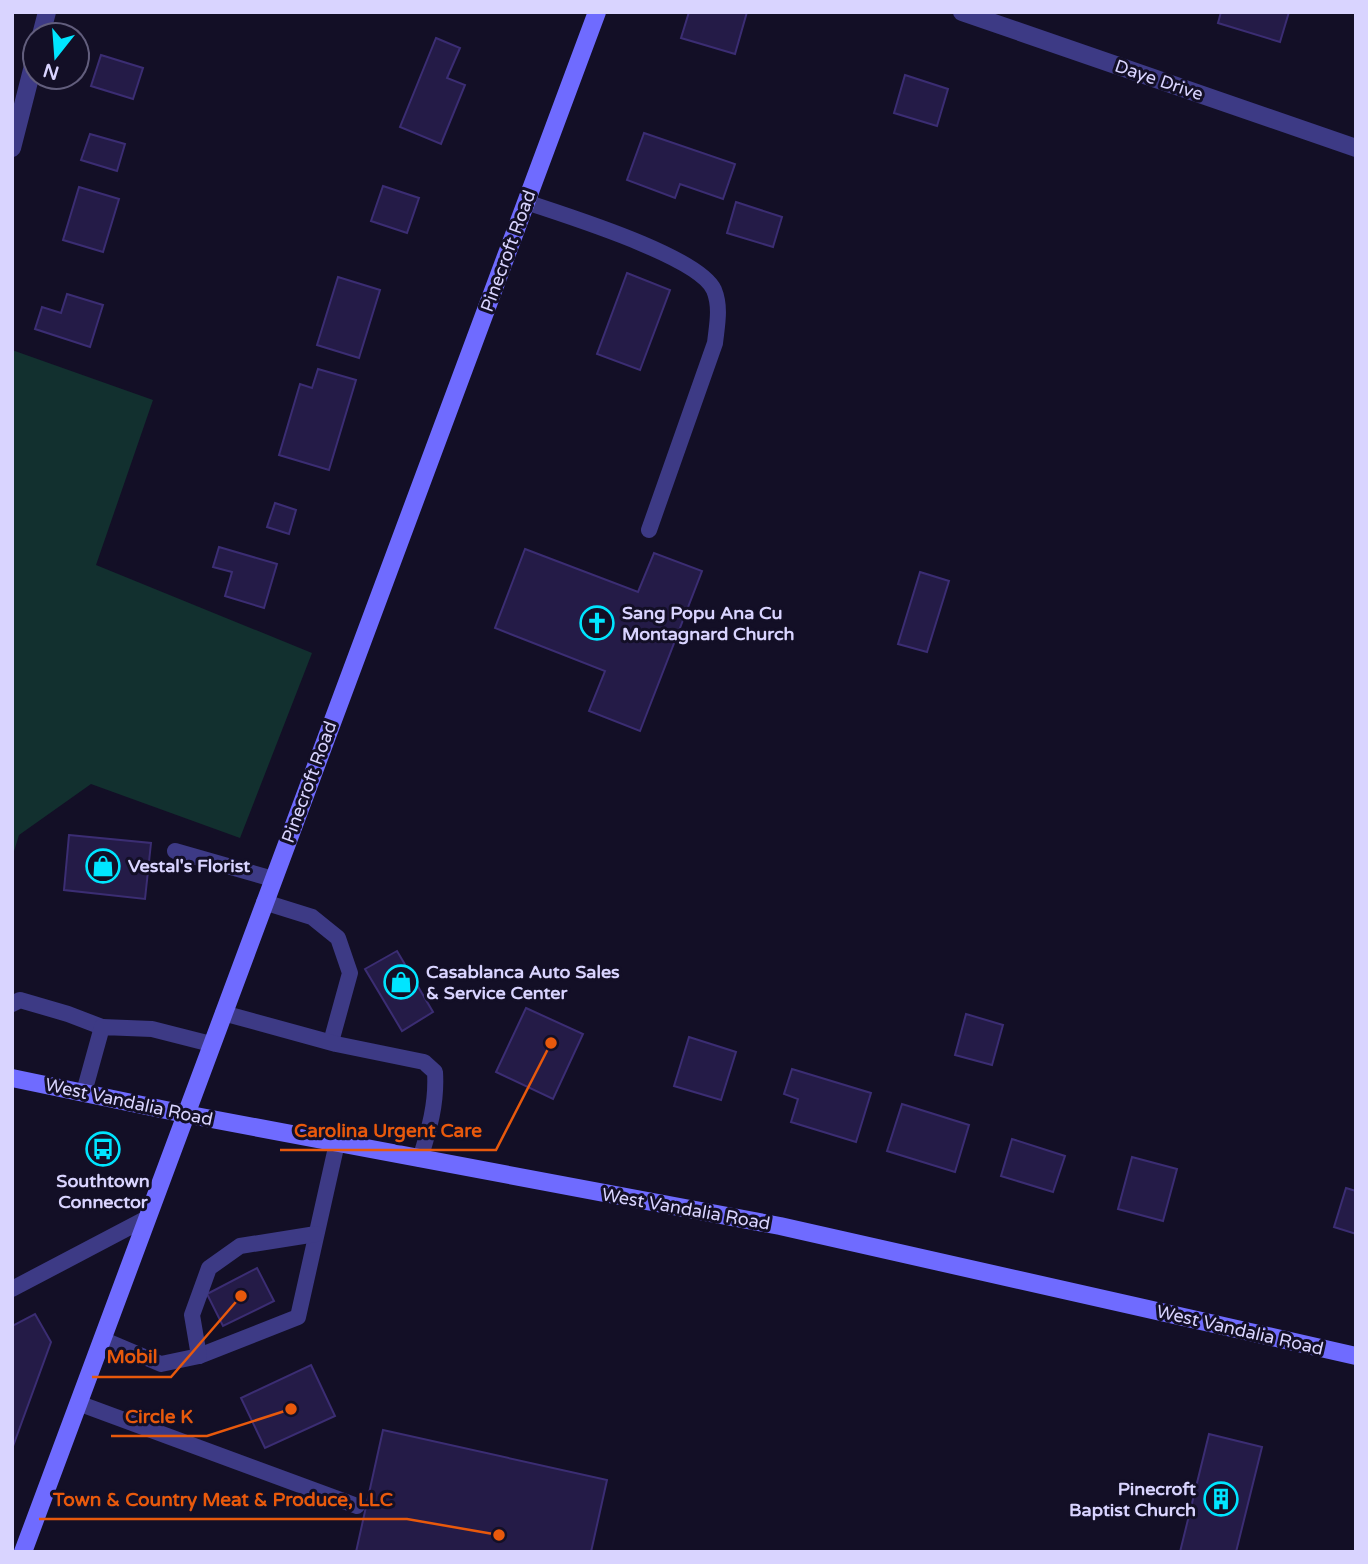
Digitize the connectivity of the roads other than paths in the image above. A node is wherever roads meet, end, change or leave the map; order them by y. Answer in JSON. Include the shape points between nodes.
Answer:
{"nodes":[{"id":1,"x":597,"y":12,"type":"edge"},
{"id":2,"x":962,"y":12,"type":"edge"},
{"id":3,"x":27,"y":91,"type":"edge"},
{"id":4,"x":12,"y":148,"type":"edge"},
{"id":5,"x":1356,"y":148,"type":"edge"},
{"id":6,"x":526,"y":202,"type":"junction"},
{"id":7,"x":649,"y":530,"type":"dead end"},
{"id":8,"x":176,"y":851,"type":"dead end"},
{"id":9,"x":273,"y":879,"type":"junction"},
{"id":10,"x":264,"y":902,"type":"junction"},
{"id":11,"x":12,"y":1004,"type":"edge"},
{"id":12,"x":223,"y":1013,"type":"junction"},
{"id":13,"x":102,"y":1027,"type":"junction"},
{"id":14,"x":331,"y":1042,"type":"junction"},
{"id":15,"x":211,"y":1044,"type":"junction"},
{"id":16,"x":12,"y":1078,"type":"edge"},
{"id":17,"x":84,"y":1093,"type":"junction"},
{"id":18,"x":185,"y":1114,"type":"junction"},
{"id":19,"x":337,"y":1143,"type":"junction"},
{"id":20,"x":420,"y":1159,"type":"junction"},
{"id":21,"x":147,"y":1218,"type":"junction"},
{"id":22,"x":316,"y":1234,"type":"junction"},
{"id":23,"x":12,"y":1289,"type":"edge"},
{"id":24,"x":102,"y":1339,"type":"junction"},
{"id":25,"x":199,"y":1356,"type":"junction"},
{"id":26,"x":1356,"y":1356,"type":"edge"},
{"id":27,"x":78,"y":1403,"type":"junction"},
{"id":28,"x":357,"y":1506,"type":"dead end"},
{"id":29,"x":23,"y":1552,"type":"edge"}],
"edges":[{"from":1,"to":6,"type":"street","name":"Pinecroft Road"},
{"from":2,"to":5,"type":"street","name":"Daye Drive"},
{"from":3,"to":4,"type":"street"},
{"from":6,"to":7,"type":"lane","via":[[646,246],[690,266],[713,287],[719,310],[715,342]]},
{"from":6,"to":9,"type":"street","name":"Pinecroft Road"},
{"from":8,"to":9,"type":"lane"},
{"from":9,"to":10,"type":"street","name":"Pinecroft Road"},
{"from":10,"to":12,"type":"street","name":"Pinecroft Road"},
{"from":10,"to":14,"type":"lane","via":[[312,917],[338,938],[351,973]]},
{"from":11,"to":13,"type":"lane","via":[[20,1000]]},
{"from":12,"to":14,"type":"lane"},
{"from":12,"to":15,"type":"street","name":"Pinecroft Road"},
{"from":13,"to":15,"type":"lane","via":[[152,1030]]},
{"from":13,"to":17,"type":"lane"},
{"from":14,"to":20,"type":"lane","via":[[424,1062],[435,1072],[432,1119]]},
{"from":15,"to":18,"type":"street","name":"Pinecroft Road"},
{"from":16,"to":17,"type":"street","name":"West Vandalia Road"},
{"from":17,"to":18,"type":"street","name":"West Vandalia Road"},
{"from":18,"to":19,"type":"street","name":"West Vandalia Road"},
{"from":18,"to":21,"type":"street","name":"Pinecroft Road"},
{"from":19,"to":20,"type":"street","name":"West Vandalia Road"},
{"from":19,"to":22,"type":"lane"},
{"from":20,"to":26,"type":"street","name":"West Vandalia Road","via":[[787,1227]]},
{"from":21,"to":23,"type":"lane"},
{"from":21,"to":24,"type":"street","name":"Pinecroft Road"},
{"from":22,"to":25,"type":"lane","via":[[298,1317]]},
{"from":22,"to":25,"type":"lane","via":[[240,1246],[209,1268],[192,1315]]},
{"from":24,"to":25,"type":"lane","via":[[161,1364]]},
{"from":24,"to":27,"type":"street","name":"Pinecroft Road"},
{"from":27,"to":28,"type":"lane"},
{"from":27,"to":29,"type":"street","name":"Pinecroft Road"}]}
